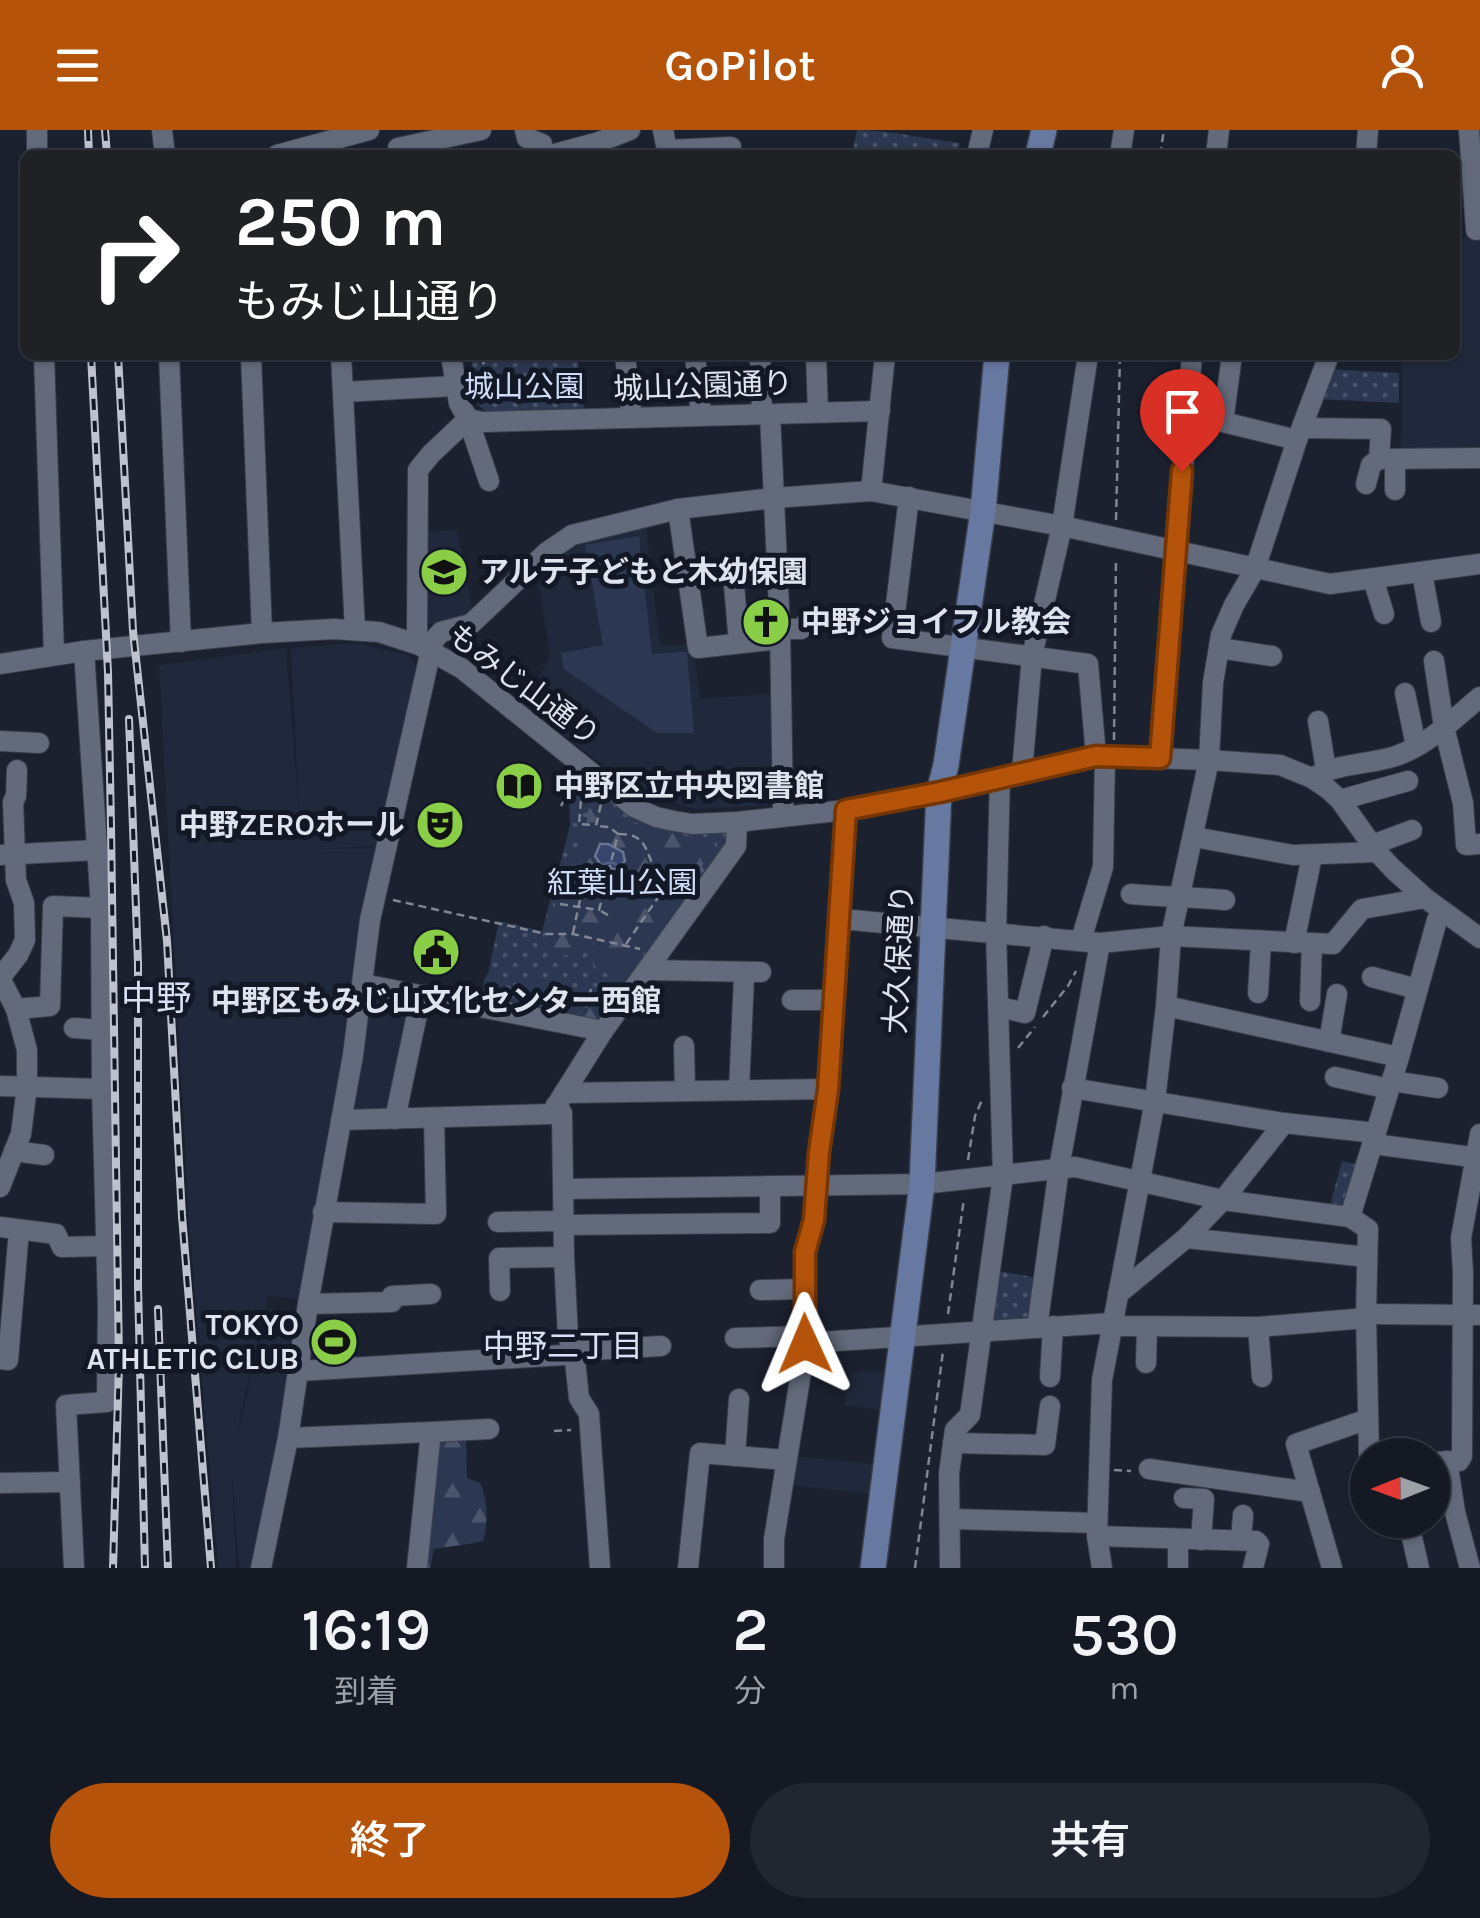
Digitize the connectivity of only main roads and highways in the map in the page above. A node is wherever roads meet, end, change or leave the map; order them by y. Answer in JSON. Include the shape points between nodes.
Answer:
{"nodes":[{"id":1,"x":996,"y":360,"type":"edge"},
{"id":2,"x":873,"y":1568,"type":"edge"}],
"edges":[{"from":1,"to":2,"type":"main road","name":"大久保通り","via":[[983,511],[940,792],[922,1184]]}]}
